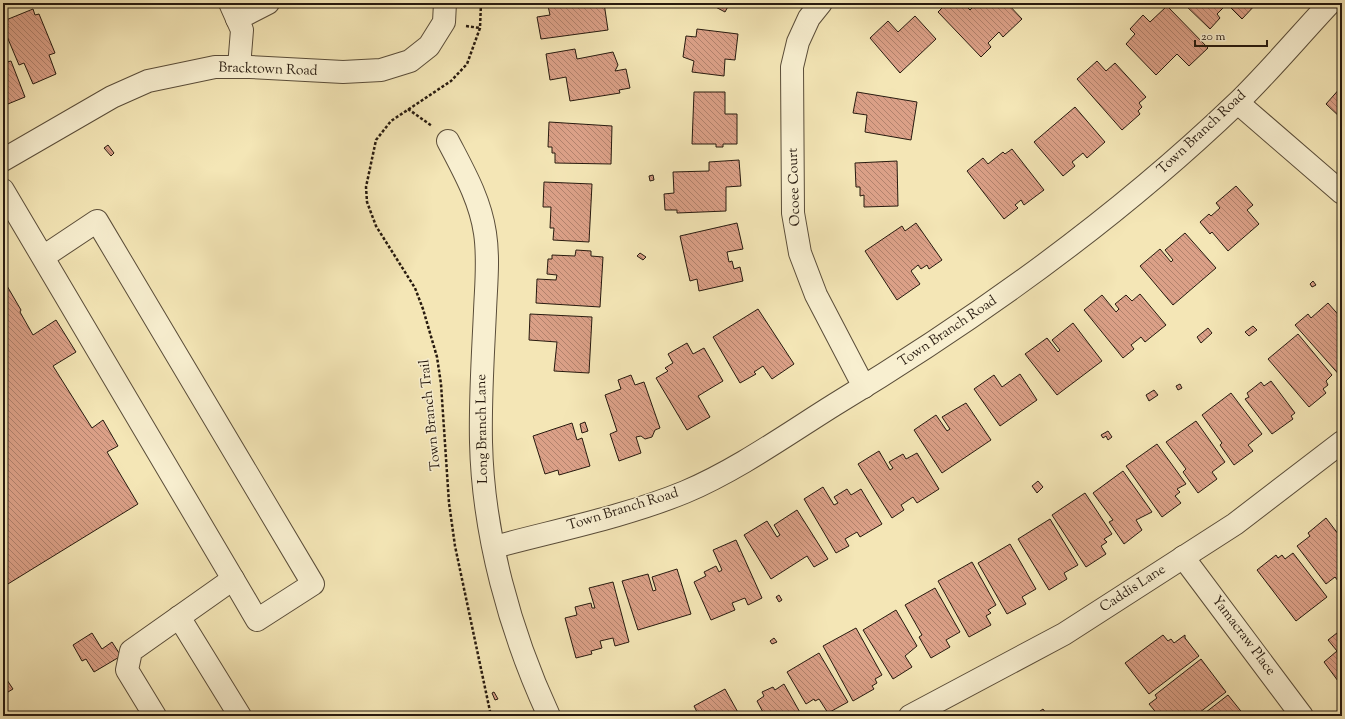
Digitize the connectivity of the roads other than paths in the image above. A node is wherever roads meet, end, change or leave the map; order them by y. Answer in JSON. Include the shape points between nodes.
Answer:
{"nodes":[{"id":1,"x":268,"y":3,"type":"edge"},
{"id":2,"x":445,"y":3,"type":"edge"},
{"id":3,"x":821,"y":3,"type":"edge"},
{"id":4,"x":1330,"y":3,"type":"edge"},
{"id":5,"x":234,"y":11,"type":"edge"},
{"id":6,"x":239,"y":67,"type":"junction"},
{"id":7,"x":1238,"y":103,"type":"junction"},
{"id":8,"x":448,"y":141,"type":"dead end"},
{"id":9,"x":3,"y":160,"type":"edge"},
{"id":10,"x":3,"y":190,"type":"edge"},
{"id":11,"x":1342,"y":193,"type":"edge"},
{"id":12,"x":43,"y":257,"type":"junction"},
{"id":13,"x":864,"y":387,"type":"junction"},
{"id":14,"x":1342,"y":442,"type":"edge"},
{"id":15,"x":494,"y":547,"type":"junction"},
{"id":16,"x":1183,"y":557,"type":"junction"},
{"id":17,"x":233,"y":579,"type":"junction"},
{"id":18,"x":179,"y":617,"type":"junction"},
{"id":19,"x":920,"y":714,"type":"edge"},
{"id":20,"x":155,"y":716,"type":"edge"},
{"id":21,"x":240,"y":716,"type":"edge"},
{"id":22,"x":549,"y":716,"type":"edge"},
{"id":23,"x":1302,"y":716,"type":"edge"}],
"edges":[{"from":1,"to":5,"type":"street"},
{"from":2,"to":6,"type":"street","name":"Bracktown Road","via":[[444,22],[429,46],[410,61],[381,70],[343,72]]},
{"from":3,"to":13,"type":"street","name":"Ocoee Court","via":[[809,18],[798,42],[792,67],[793,213],[800,253],[816,295]]},
{"from":4,"to":7,"type":"street","name":"Town Branch Road"},
{"from":5,"to":6,"type":"street","via":[[242,30]]},
{"from":6,"to":9,"type":"street","name":"Bracktown Road","via":[[214,67],[148,81],[112,97]]},
{"from":7,"to":11,"type":"street"},
{"from":7,"to":13,"type":"street","name":"Town Branch Road","via":[[1141,189],[1051,261],[975,315]]},
{"from":8,"to":15,"type":"street","name":"Long Branch Lane","via":[[476,197],[485,232],[487,267],[481,441],[483,486]]},
{"from":10,"to":12,"type":"street"},
{"from":12,"to":17,"type":"street"},
{"from":12,"to":17,"type":"street","via":[[97,221],[313,584],[257,620]]},
{"from":13,"to":15,"type":"street","name":"Town Branch Road","via":[[688,491],[649,506]]},
{"from":14,"to":16,"type":"street","name":"Caddis Lane","via":[[1235,524]]},
{"from":15,"to":22,"type":"street","name":"Long Branch Lane","via":[[516,638]]},
{"from":16,"to":19,"type":"street","name":"Caddis Lane","via":[[1064,634]]},
{"from":16,"to":23,"type":"street","name":"Yamacraw Place"},
{"from":17,"to":18,"type":"street"},
{"from":18,"to":20,"type":"street","via":[[131,651],[127,670]]},
{"from":18,"to":21,"type":"street"}]}
